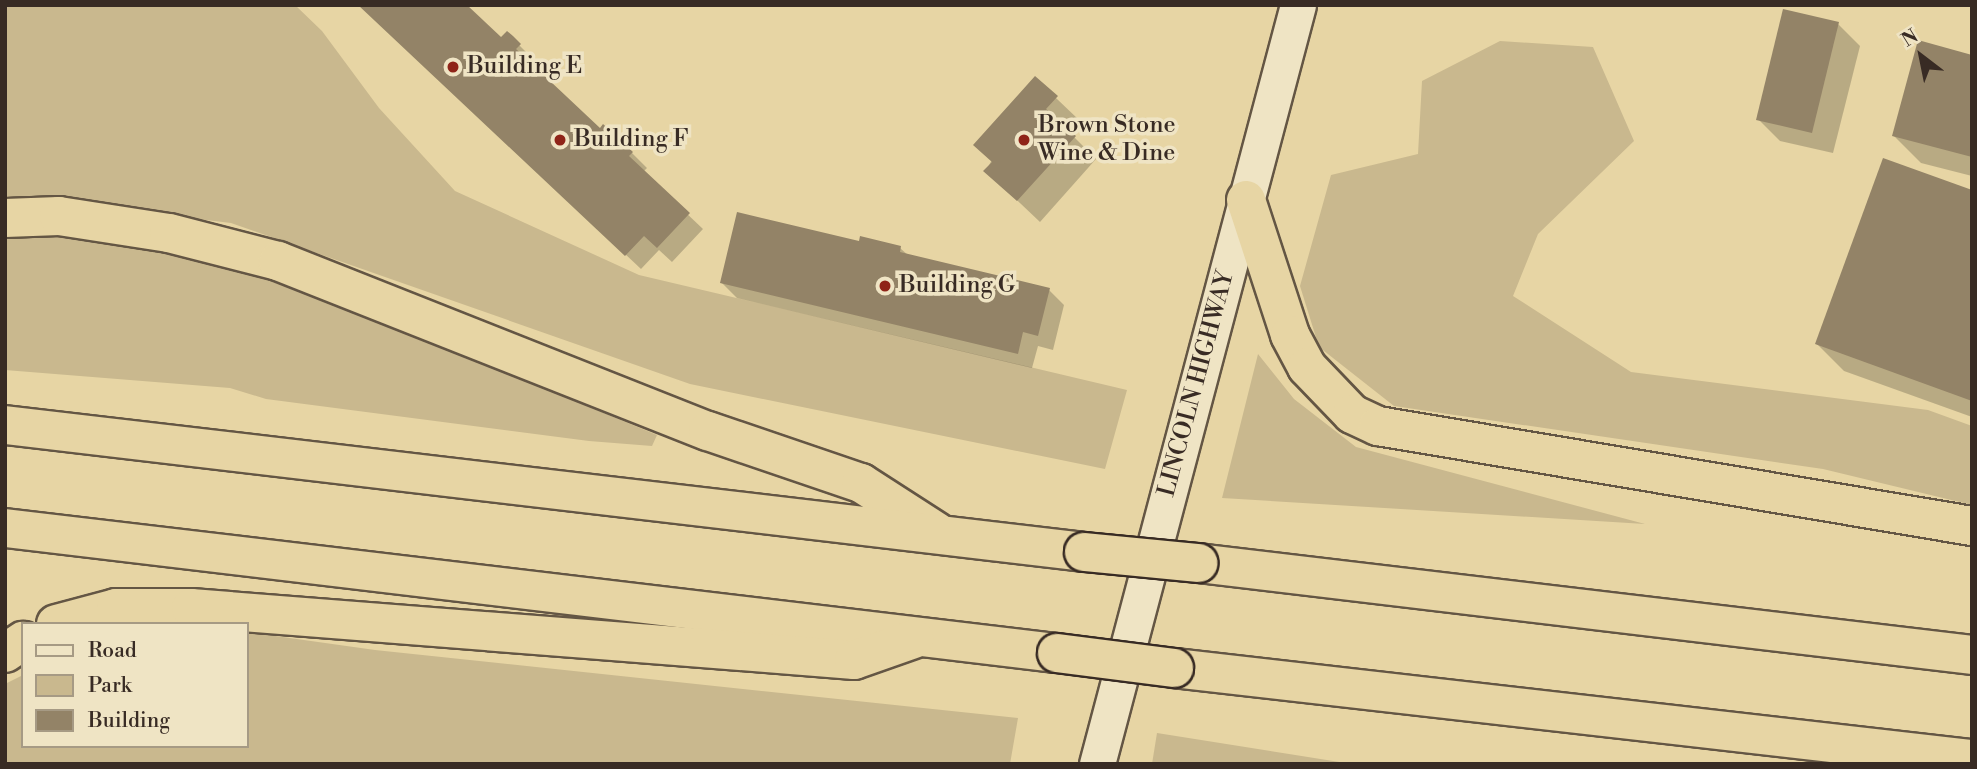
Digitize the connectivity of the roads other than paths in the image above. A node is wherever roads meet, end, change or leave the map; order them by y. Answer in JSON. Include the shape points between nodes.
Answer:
{"nodes":[{"id":1,"x":1298,"y":5,"type":"edge"},
{"id":2,"x":1246,"y":201,"type":"junction"},
{"id":3,"x":5,"y":218,"type":"edge"},
{"id":4,"x":5,"y":425,"type":"edge"},
{"id":5,"x":1972,"y":526,"type":"edge"},
{"id":6,"x":5,"y":528,"type":"edge"},
{"id":7,"x":944,"y":537,"type":"junction"},
{"id":8,"x":64,"y":622,"type":"edge"},
{"id":9,"x":921,"y":636,"type":"junction"},
{"id":10,"x":21,"y":642,"type":"edge"},
{"id":11,"x":5,"y":653,"type":"edge"},
{"id":12,"x":1972,"y":655,"type":"edge"},
{"id":13,"x":1972,"y":759,"type":"edge"},
{"id":14,"x":1097,"y":764,"type":"edge"}],
"edges":[{"from":1,"to":2,"type":"street","name":"LINCOLN HIGHWAY"},
{"from":2,"to":5,"type":"highway","via":[[1290,335],[1307,368],[1352,414],[1378,426]]},
{"from":2,"to":14,"type":"street","name":"LINCOLN HIGHWAY"},
{"from":3,"to":7,"type":"highway","via":[[59,216],[155,231],[278,261],[708,431],[861,482]]},
{"from":4,"to":7,"type":"highway"},
{"from":6,"to":9,"type":"highway"},
{"from":7,"to":12,"type":"highway","bridge":true},
{"from":8,"to":9,"type":"highway","via":[[116,608],[191,608],[854,660]]},
{"from":9,"to":13,"type":"highway","bridge":true},
{"from":10,"to":11,"type":"highway"}]}
